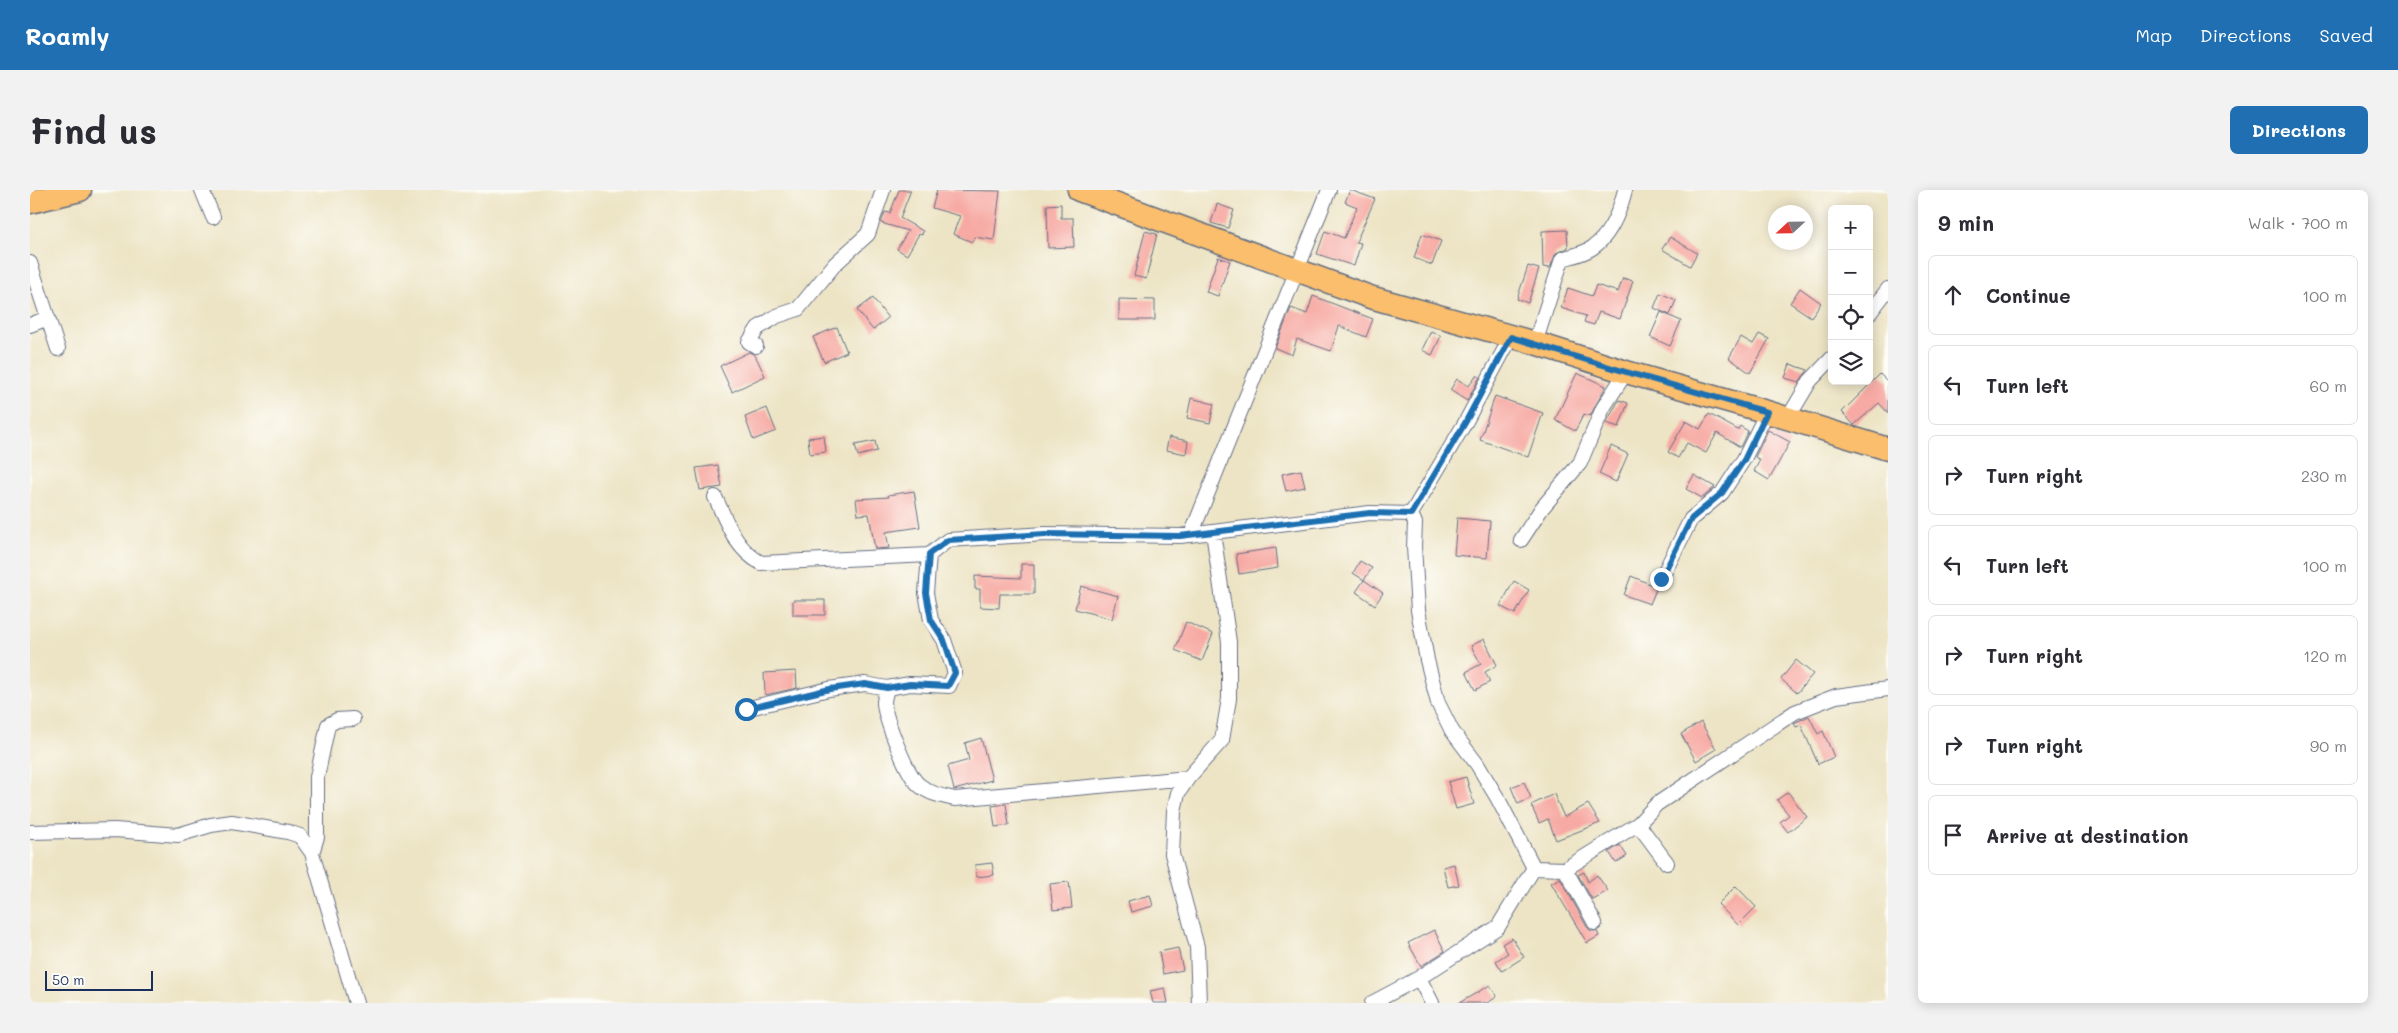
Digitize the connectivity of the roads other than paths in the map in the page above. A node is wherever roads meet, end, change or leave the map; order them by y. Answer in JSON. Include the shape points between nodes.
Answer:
{"nodes":[{"id":1,"x":80,"y":190,"type":"edge"},
{"id":2,"x":202,"y":190,"type":"edge"},
{"id":3,"x":883,"y":190,"type":"edge"},
{"id":4,"x":1079,"y":190,"type":"edge"},
{"id":5,"x":1329,"y":190,"type":"edge"},
{"id":6,"x":1625,"y":190,"type":"edge"},
{"id":7,"x":30,"y":202,"type":"edge"},
{"id":8,"x":213,"y":217,"type":"dead end"},
{"id":9,"x":30,"y":263,"type":"edge"},
{"id":10,"x":1296,"y":270,"type":"junction"},
{"id":11,"x":1888,"y":289,"type":"edge"},
{"id":12,"x":1873,"y":309,"type":"edge"},
{"id":13,"x":48,"y":318,"type":"junction"},
{"id":14,"x":30,"y":325,"type":"edge"},
{"id":15,"x":1511,"y":337,"type":"junction"},
{"id":16,"x":1535,"y":343,"type":"junction"},
{"id":17,"x":756,"y":346,"type":"dead end"},
{"id":18,"x":58,"y":350,"type":"dead end"},
{"id":19,"x":1828,"y":362,"type":"edge"},
{"id":20,"x":1626,"y":372,"type":"junction"},
{"id":21,"x":1767,"y":412,"type":"junction"},
{"id":22,"x":1788,"y":418,"type":"junction"},
{"id":23,"x":1888,"y":449,"type":"edge"},
{"id":24,"x":715,"y":497,"type":"dead end"},
{"id":25,"x":1411,"y":514,"type":"junction"},
{"id":26,"x":1213,"y":532,"type":"junction"},
{"id":27,"x":1191,"y":535,"type":"junction"},
{"id":28,"x":1521,"y":540,"type":"dead end"},
{"id":29,"x":929,"y":554,"type":"junction"},
{"id":30,"x":1661,"y":579,"type":"dead end"},
{"id":31,"x":887,"y":688,"type":"junction"},
{"id":32,"x":1888,"y":689,"type":"edge"},
{"id":33,"x":746,"y":709,"type":"dead end"},
{"id":34,"x":353,"y":719,"type":"dead end"},
{"id":35,"x":1188,"y":778,"type":"junction"},
{"id":36,"x":1638,"y":824,"type":"junction"},
{"id":37,"x":30,"y":832,"type":"edge"},
{"id":38,"x":312,"y":853,"type":"junction"},
{"id":39,"x":1667,"y":863,"type":"dead end"},
{"id":40,"x":1534,"y":868,"type":"junction"},
{"id":41,"x":1565,"y":869,"type":"junction"},
{"id":42,"x":1595,"y":923,"type":"dead end"},
{"id":43,"x":1419,"y":978,"type":"junction"},
{"id":44,"x":356,"y":1003,"type":"edge"},
{"id":45,"x":1199,"y":1003,"type":"edge"},
{"id":46,"x":1372,"y":1003,"type":"edge"},
{"id":47,"x":1432,"y":1003,"type":"edge"}],
"edges":[{"from":1,"to":7,"type":"main road"},
{"from":2,"to":8,"type":"street"},
{"from":3,"to":17,"type":"street","via":[[868,234],[836,264],[798,308],[758,328],[749,342]]},
{"from":4,"to":10,"type":"main road"},
{"from":5,"to":10,"type":"street"},
{"from":6,"to":16,"type":"street","via":[[1621,207],[1593,248],[1562,259]]},
{"from":9,"to":13,"type":"street"},
{"from":10,"to":15,"type":"main road","via":[[1370,297]]},
{"from":10,"to":27,"type":"street"},
{"from":11,"to":12,"type":"street"},
{"from":13,"to":14,"type":"street"},
{"from":13,"to":18,"type":"street"},
{"from":15,"to":16,"type":"main road"},
{"from":15,"to":25,"type":"street"},
{"from":16,"to":20,"type":"main road"},
{"from":19,"to":22,"type":"street","via":[[1810,380]]},
{"from":20,"to":21,"type":"main road"},
{"from":20,"to":28,"type":"street","via":[[1603,408],[1580,463],[1542,508]]},
{"from":21,"to":22,"type":"main road"},
{"from":21,"to":30,"type":"street","via":[[1744,460],[1722,493],[1691,519]]},
{"from":22,"to":23,"type":"main road"},
{"from":24,"to":29,"type":"street","via":[[741,549],[761,562]]},
{"from":25,"to":26,"type":"street","via":[[1370,513]]},
{"from":25,"to":40,"type":"street","via":[[1415,523],[1418,610],[1438,703],[1452,731],[1498,799]]},
{"from":26,"to":27,"type":"street"},
{"from":26,"to":35,"type":"street","via":[[1229,642],[1229,699],[1222,740]]},
{"from":27,"to":29,"type":"street","via":[[1045,534],[948,540]]},
{"from":29,"to":31,"type":"street","via":[[926,593],[931,620],[944,640],[955,673],[948,686],[910,684]]},
{"from":31,"to":33,"type":"street","via":[[865,684],[830,689]]},
{"from":31,"to":35,"type":"street","via":[[885,709],[906,766],[917,783],[930,793],[955,799]]},
{"from":32,"to":36,"type":"street","via":[[1836,696],[1795,712],[1657,804]]},
{"from":34,"to":38,"type":"street","via":[[336,720],[328,725],[317,778],[317,837]]},
{"from":35,"to":45,"type":"street","via":[[1178,793],[1174,811],[1172,854],[1197,948]]},
{"from":36,"to":39,"type":"street"},
{"from":36,"to":41,"type":"street"},
{"from":37,"to":38,"type":"street","via":[[116,830],[178,835],[232,822],[300,836]]},
{"from":38,"to":44,"type":"street"},
{"from":40,"to":41,"type":"street"},
{"from":40,"to":43,"type":"street","via":[[1498,927]]},
{"from":41,"to":42,"type":"street"},
{"from":43,"to":46,"type":"street"},
{"from":43,"to":47,"type":"street"}]}
